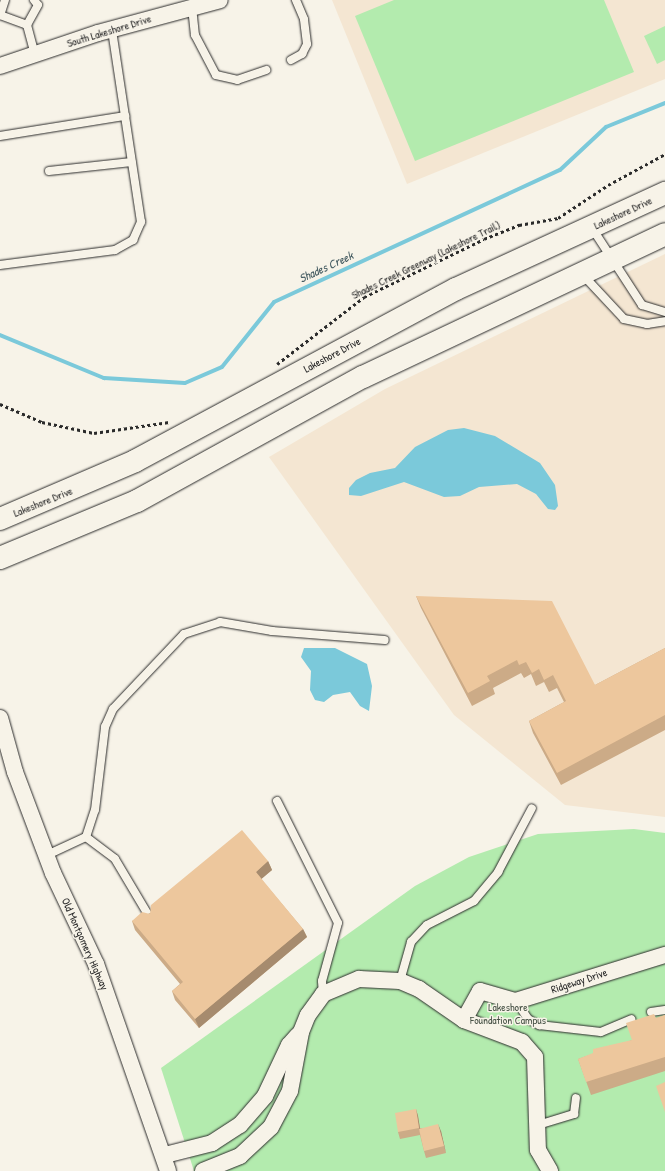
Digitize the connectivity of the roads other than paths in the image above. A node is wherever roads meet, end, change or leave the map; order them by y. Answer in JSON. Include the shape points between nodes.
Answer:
{"nodes":[{"id":1,"x":5,"y":0,"type":"edge"},
{"id":2,"x":34,"y":0,"type":"edge"},
{"id":3,"x":220,"y":0,"type":"edge"},
{"id":4,"x":296,"y":0,"type":"edge"},
{"id":5,"x":192,"y":8,"type":"junction"},
{"id":6,"x":0,"y":15,"type":"edge"},
{"id":7,"x":27,"y":25,"type":"junction"},
{"id":8,"x":112,"y":30,"type":"junction"},
{"id":9,"x":35,"y":54,"type":"junction"},
{"id":10,"x":291,"y":60,"type":"dead end"},
{"id":11,"x":0,"y":66,"type":"edge"},
{"id":12,"x":266,"y":70,"type":"dead end"},
{"id":13,"x":125,"y":116,"type":"junction"},
{"id":14,"x":0,"y":136,"type":"edge"},
{"id":15,"x":132,"y":162,"type":"junction"},
{"id":16,"x":49,"y":171,"type":"dead end"},
{"id":17,"x":665,"y":193,"type":"edge"},
{"id":18,"x":592,"y":228,"type":"junction"},
{"id":19,"x":665,"y":234,"type":"edge"},
{"id":20,"x":612,"y":259,"type":"junction"},
{"id":21,"x":0,"y":265,"type":"edge"},
{"id":22,"x":581,"y":273,"type":"junction"},
{"id":23,"x":665,"y":312,"type":"edge"},
{"id":24,"x":665,"y":321,"type":"edge"},
{"id":25,"x":348,"y":347,"type":"junction"},
{"id":26,"x":363,"y":377,"type":"junction"},
{"id":27,"x":0,"y":519,"type":"edge"},
{"id":28,"x":0,"y":558,"type":"edge"},
{"id":29,"x":385,"y":640,"type":"dead end"},
{"id":30,"x":0,"y":718,"type":"edge"},
{"id":31,"x":277,"y":801,"type":"dead end"},
{"id":32,"x":532,"y":808,"type":"dead end"},
{"id":33,"x":86,"y":837,"type":"junction"},
{"id":34,"x":47,"y":856,"type":"junction"},
{"id":35,"x":150,"y":918,"type":"edge"},
{"id":36,"x":665,"y":955,"type":"edge"},
{"id":37,"x":400,"y":981,"type":"junction"},
{"id":38,"x":323,"y":994,"type":"junction"},
{"id":39,"x":516,"y":1001,"type":"junction"},
{"id":40,"x":665,"y":1010,"type":"edge"},
{"id":41,"x":651,"y":1012,"type":"dead end"},
{"id":42,"x":631,"y":1018,"type":"dead end"},
{"id":43,"x":464,"y":1020,"type":"junction"},
{"id":44,"x":301,"y":1032,"type":"junction"},
{"id":45,"x":576,"y":1098,"type":"dead end"},
{"id":46,"x":240,"y":1125,"type":"junction"},
{"id":47,"x":538,"y":1126,"type":"junction"},
{"id":48,"x":252,"y":1144,"type":"junction"},
{"id":49,"x":165,"y":1155,"type":"junction"},
{"id":50,"x":168,"y":1171,"type":"edge"},
{"id":51,"x":203,"y":1171,"type":"edge"},
{"id":52,"x":550,"y":1171,"type":"edge"}],
"edges":[{"from":1,"to":6,"type":"lane"},
{"from":2,"to":7,"type":"lane","via":[[38,5]]},
{"from":3,"to":5,"type":"street","name":"South Lakeshore Drive"},
{"from":4,"to":10,"type":"lane","via":[[304,19],[307,44],[302,54]]},
{"from":5,"to":8,"type":"street","name":"South Lakeshore Drive"},
{"from":5,"to":12,"type":"lane","via":[[197,38],[216,75],[237,80]]},
{"from":6,"to":7,"type":"lane"},
{"from":7,"to":9,"type":"lane"},
{"from":8,"to":9,"type":"street","name":"South Lakeshore Drive"},
{"from":8,"to":13,"type":"lane"},
{"from":9,"to":11,"type":"street","name":"South Lakeshore Drive"},
{"from":13,"to":14,"type":"lane"},
{"from":13,"to":15,"type":"lane"},
{"from":15,"to":16,"type":"lane"},
{"from":15,"to":21,"type":"lane","via":[[141,222],[133,240],[115,250]]},
{"from":17,"to":18,"type":"main road","name":"Lakeshore Drive"},
{"from":18,"to":20,"type":"lane"},
{"from":18,"to":25,"type":"main road","name":"Lakeshore Drive","via":[[456,289]]},
{"from":19,"to":20,"type":"main road"},
{"from":20,"to":22,"type":"main road"},
{"from":20,"to":23,"type":"lane","via":[[642,305]]},
{"from":22,"to":24,"type":"lane","via":[[624,319],[647,324]]},
{"from":22,"to":26,"type":"main road"},
{"from":25,"to":26,"type":"main road"},
{"from":25,"to":27,"type":"main road","name":"Lakeshore Drive","via":[[136,461]]},
{"from":26,"to":28,"type":"main road","via":[[137,501]]},
{"from":29,"to":33,"type":"lane","via":[[272,631],[220,622],[184,634],[113,708],[105,727],[96,810]]},
{"from":30,"to":34,"type":"street","name":"Old Montgomery Highway"},
{"from":31,"to":38,"type":"lane","via":[[338,923],[322,981]]},
{"from":32,"to":37,"type":"lane","via":[[498,872],[474,900],[427,925],[411,942]]},
{"from":33,"to":34,"type":"lane"},
{"from":33,"to":35,"type":"lane","via":[[115,859]]},
{"from":34,"to":49,"type":"street","name":"Old Montgomery Highway","via":[[96,964]]},
{"from":36,"to":39,"type":"street","name":"Ridgeway Drive"},
{"from":37,"to":38,"type":"street","via":[[359,979]]},
{"from":37,"to":43,"type":"street","via":[[419,989]]},
{"from":38,"to":44,"type":"street"},
{"from":39,"to":42,"type":"lane","via":[[528,1019],[539,1025],[601,1032]]},
{"from":39,"to":43,"type":"street","via":[[480,991]]},
{"from":40,"to":41,"type":"lane"},
{"from":43,"to":47,"type":"street","via":[[522,1042],[535,1057]]},
{"from":44,"to":46,"type":"street","via":[[289,1045],[266,1096]]},
{"from":44,"to":48,"type":"street","via":[[290,1090],[271,1128]]},
{"from":45,"to":47,"type":"lane","via":[[574,1114]]},
{"from":46,"to":48,"type":"street"},
{"from":46,"to":49,"type":"street","via":[[212,1143]]},
{"from":47,"to":52,"type":"street","via":[[538,1150]]},
{"from":48,"to":51,"type":"street","via":[[240,1156]]},
{"from":49,"to":50,"type":"street","name":"Old Montgomery Highway"}]}
